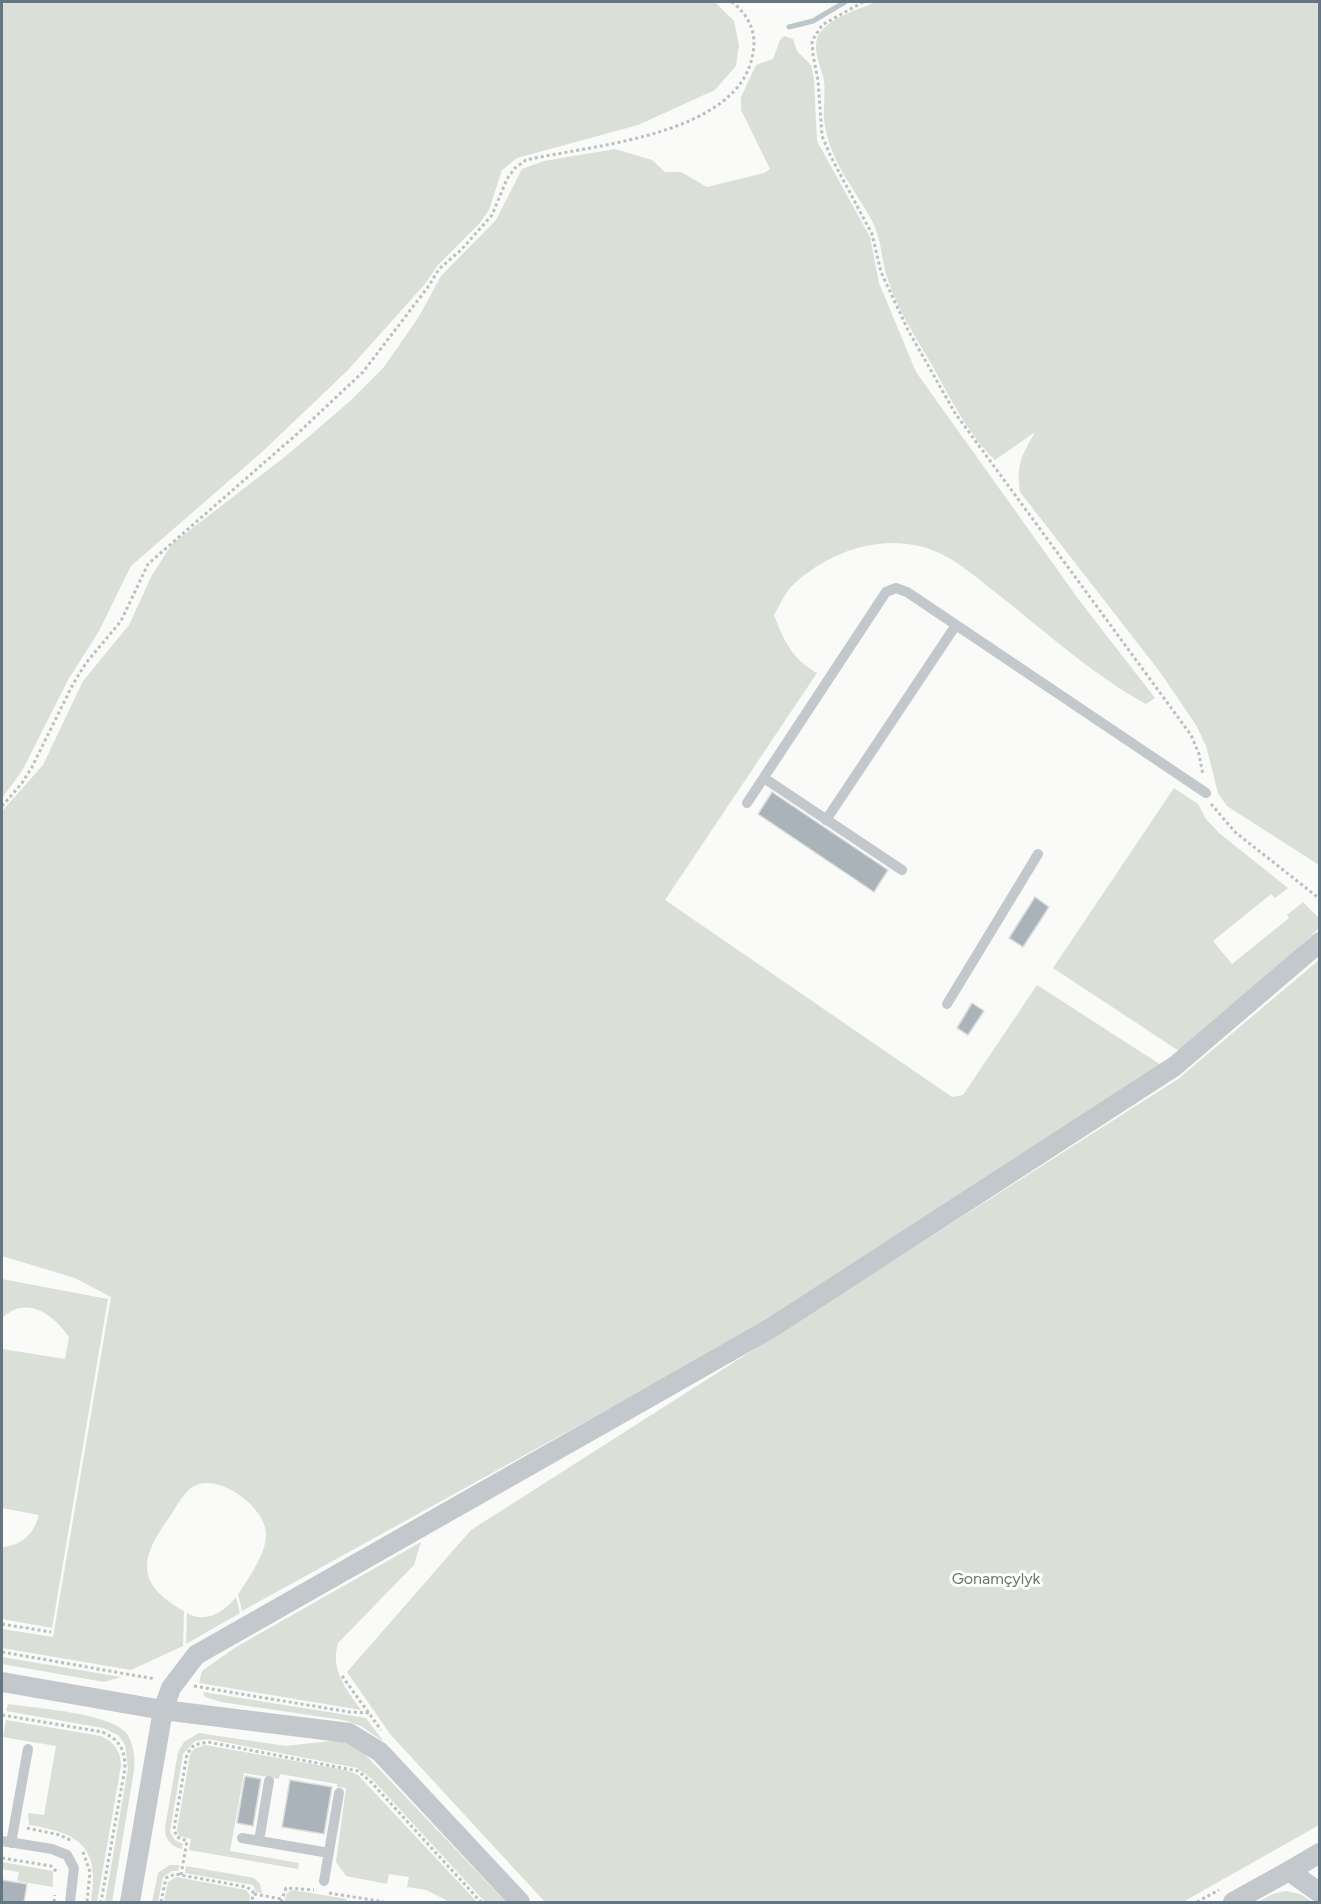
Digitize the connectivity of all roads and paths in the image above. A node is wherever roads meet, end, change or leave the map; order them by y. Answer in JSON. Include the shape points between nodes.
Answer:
{"nodes":[{"id":1,"x":732,"y":2,"type":"edge"},
{"id":2,"x":863,"y":2,"type":"edge"},
{"id":3,"x":956,"y":625,"type":"junction"},
{"id":4,"x":764,"y":778,"type":"junction"},
{"id":5,"x":1206,"y":793,"type":"junction"},
{"id":6,"x":747,"y":803,"type":"dead end"},
{"id":7,"x":2,"y":806,"type":"edge"},
{"id":8,"x":826,"y":820,"type":"junction"},
{"id":9,"x":1038,"y":854,"type":"dead end"},
{"id":10,"x":902,"y":870,"type":"dead end"},
{"id":11,"x":1320,"y":900,"type":"edge"},
{"id":12,"x":1320,"y":942,"type":"edge"},
{"id":13,"x":947,"y":1004,"type":"dead end"},
{"id":14,"x":2,"y":1624,"type":"edge"},
{"id":15,"x":51,"y":1632,"type":"dead end"},
{"id":16,"x":2,"y":1652,"type":"edge"},
{"id":17,"x":126,"y":1674,"type":"dead end"},
{"id":18,"x":2,"y":1682,"type":"edge"},
{"id":19,"x":201,"y":1688,"type":"dead end"},
{"id":20,"x":163,"y":1710,"type":"junction"},
{"id":21,"x":370,"y":1713,"type":"dead end"},
{"id":22,"x":2,"y":1715,"type":"edge"},
{"id":23,"x":28,"y":1749,"type":"dead end"},
{"id":24,"x":269,"y":1781,"type":"dead end"},
{"id":25,"x":339,"y":1793,"type":"dead end"},
{"id":26,"x":242,"y":1838,"type":"dead end"},
{"id":27,"x":259,"y":1841,"type":"junction"},
{"id":28,"x":6,"y":1842,"type":"edge"},
{"id":29,"x":329,"y":1853,"type":"junction"},
{"id":30,"x":1320,"y":1853,"type":"edge"},
{"id":31,"x":2,"y":1858,"type":"edge"},
{"id":32,"x":1289,"y":1871,"type":"junction"},
{"id":33,"x":181,"y":1875,"type":"junction"},
{"id":34,"x":58,"y":1877,"type":"dead end"},
{"id":35,"x":324,"y":1881,"type":"dead end"},
{"id":36,"x":57,"y":1885,"type":"dead end"},
{"id":37,"x":1320,"y":1893,"type":"edge"},
{"id":38,"x":253,"y":1894,"type":"junction"},
{"id":39,"x":282,"y":1899,"type":"dead end"},
{"id":40,"x":54,"y":1902,"type":"edge"},
{"id":41,"x":70,"y":1902,"type":"edge"},
{"id":42,"x":101,"y":1902,"type":"edge"},
{"id":43,"x":130,"y":1902,"type":"edge"},
{"id":44,"x":161,"y":1902,"type":"edge"},
{"id":45,"x":252,"y":1902,"type":"edge"},
{"id":46,"x":481,"y":1902,"type":"edge"},
{"id":47,"x":520,"y":1902,"type":"edge"},
{"id":48,"x":1233,"y":1902,"type":"edge"}],
"edges":[{"from":1,"to":7,"type":"path","via":[[753,28],[752,64],[738,87],[703,114],[653,135],[526,160],[515,168],[492,215],[439,269],[363,372],[148,564],[121,621],[86,663],[27,776]]},
{"from":2,"to":5,"type":"path","via":[[828,20],[812,41],[820,126],[831,158],[872,234],[881,272],[908,330],[956,413],[1191,735]]},
{"from":3,"to":4,"type":"lane","via":[[904,590],[886,592]]},
{"from":3,"to":5,"type":"lane"},
{"from":3,"to":8,"type":"lane"},
{"from":4,"to":6,"type":"lane"},
{"from":4,"to":8,"type":"lane"},
{"from":5,"to":11,"type":"path","via":[[1221,819]]},
{"from":8,"to":10,"type":"lane"},
{"from":9,"to":13,"type":"lane"},
{"from":12,"to":20,"type":"street","via":[[1175,1066],[771,1328],[196,1655],[171,1688]]},
{"from":14,"to":15,"type":"path"},
{"from":16,"to":17,"type":"path"},
{"from":18,"to":20,"type":"street"},
{"from":19,"to":21,"type":"path"},
{"from":20,"to":43,"type":"street"},
{"from":20,"to":47,"type":"street","via":[[331,1729],[364,1740],[380,1752]]},
{"from":22,"to":42,"type":"path","via":[[102,1732],[121,1746],[125,1768]]},
{"from":23,"to":28,"type":"lane"},
{"from":24,"to":27,"type":"lane"},
{"from":25,"to":29,"type":"lane"},
{"from":26,"to":27,"type":"lane"},
{"from":27,"to":29,"type":"lane"},
{"from":28,"to":41,"type":"lane","via":[[67,1855],[74,1868]]},
{"from":29,"to":35,"type":"lane"},
{"from":30,"to":32,"type":"street"},
{"from":31,"to":34,"type":"path","via":[[51,1866],[58,1870]]},
{"from":32,"to":37,"type":"street"},
{"from":32,"to":48,"type":"street"},
{"from":33,"to":38,"type":"path","via":[[247,1887]]},
{"from":33,"to":44,"type":"path","via":[[166,1878]]},
{"from":33,"to":46,"type":"path","via":[[187,1842],[177,1838],[174,1829],[187,1754],[194,1745],[205,1742],[358,1771]]},
{"from":36,"to":40,"type":"path"},
{"from":38,"to":39,"type":"path"},
{"from":38,"to":45,"type":"path"}]}
